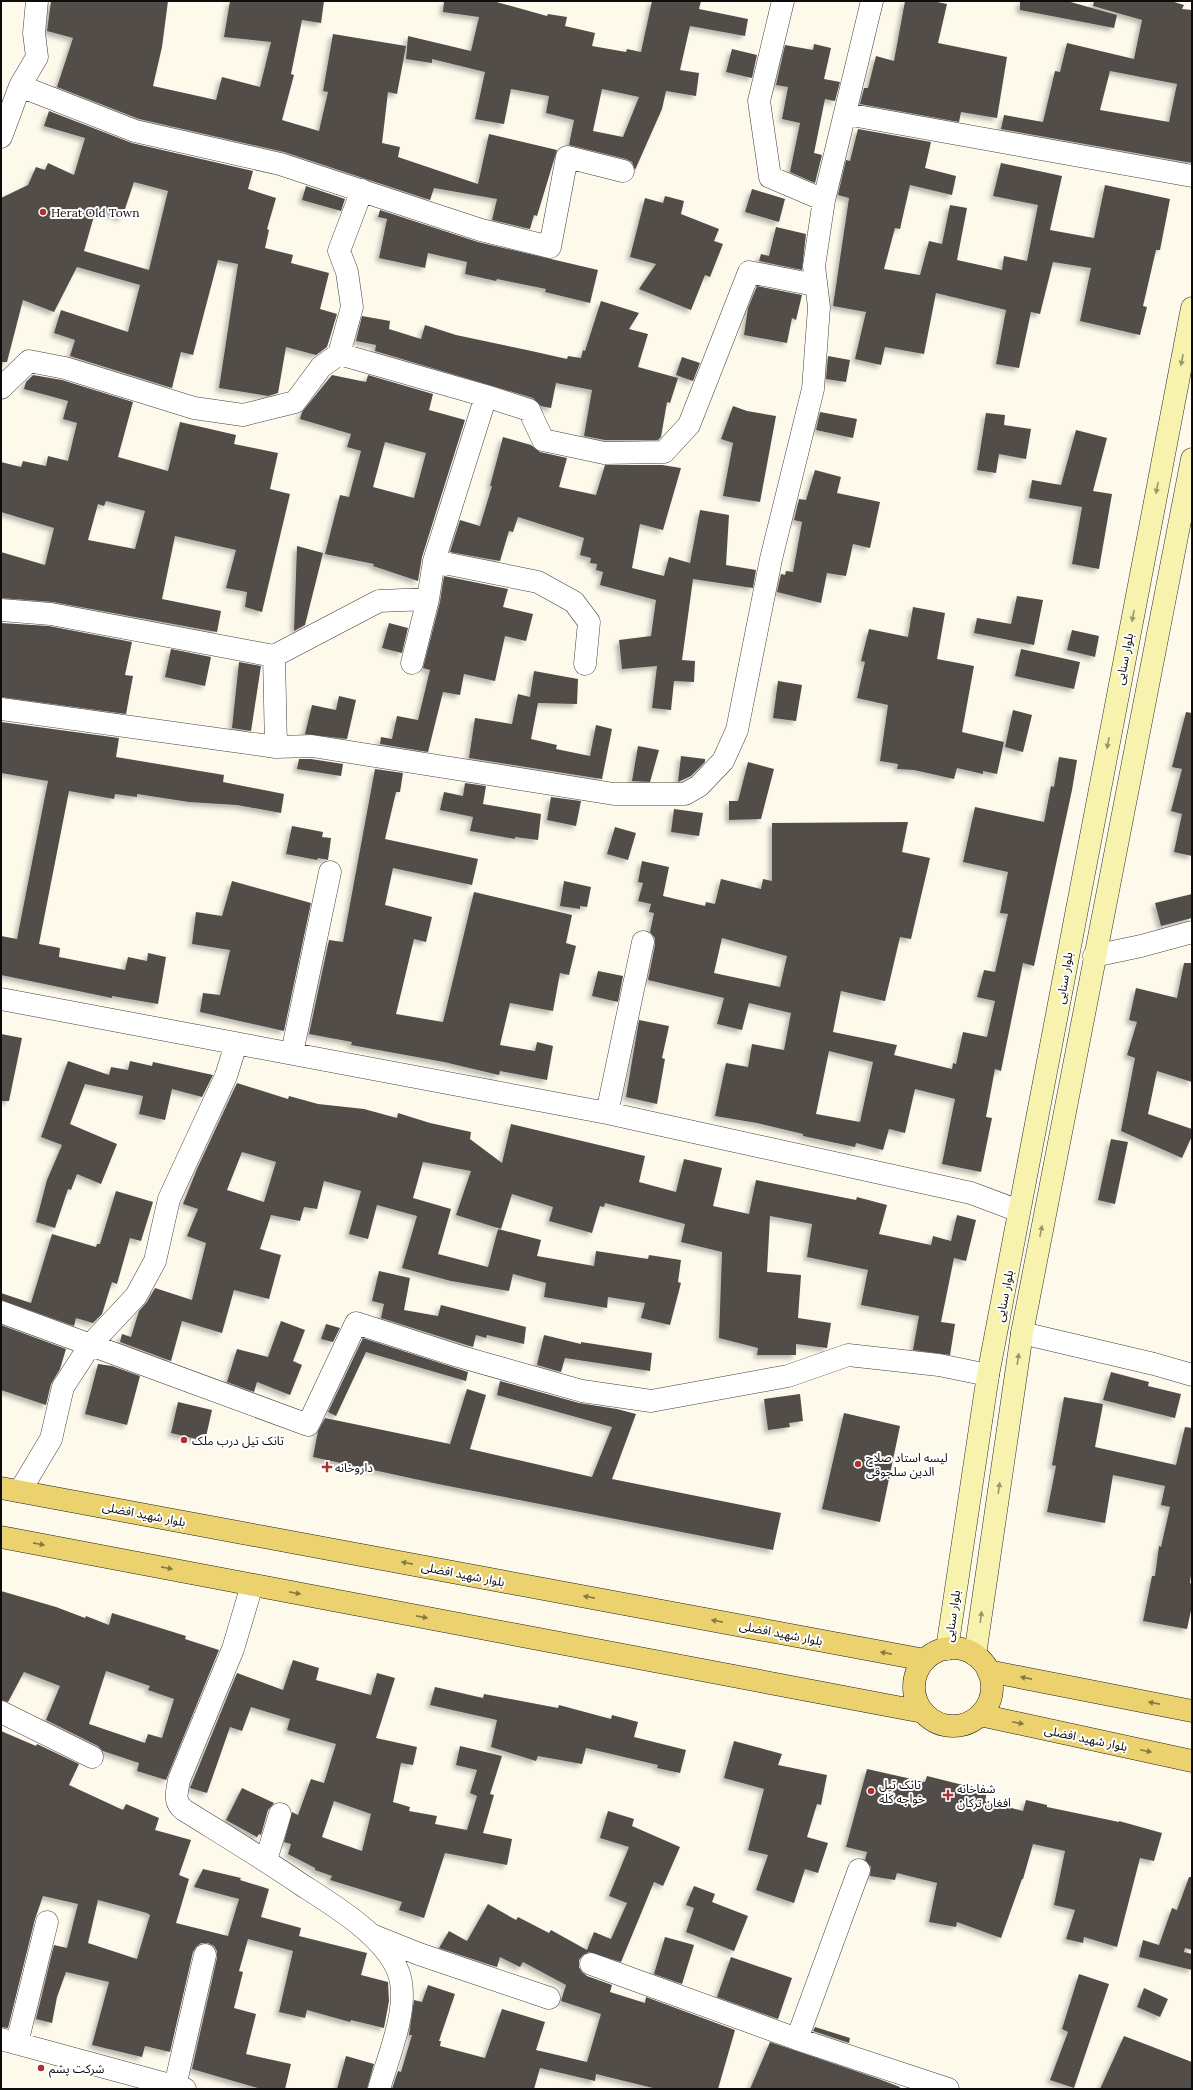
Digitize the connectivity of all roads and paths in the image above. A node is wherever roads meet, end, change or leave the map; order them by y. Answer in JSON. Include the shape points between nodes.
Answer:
{"nodes":[{"id":1,"x":37,"y":1,"type":"edge"},
{"id":2,"x":783,"y":1,"type":"edge"},
{"id":3,"x":872,"y":1,"type":"edge"},
{"id":4,"x":20,"y":86,"type":"junction"},
{"id":5,"x":846,"y":114,"type":"junction"},
{"id":6,"x":1,"y":137,"type":"edge"},
{"id":7,"x":622,"y":171,"type":"dead end"},
{"id":8,"x":1192,"y":176,"type":"edge"},
{"id":9,"x":362,"y":190,"type":"junction"},
{"id":10,"x":824,"y":200,"type":"junction"},
{"id":11,"x":815,"y":285,"type":"junction"},
{"id":12,"x":1192,"y":308,"type":"edge"},
{"id":13,"x":339,"y":354,"type":"junction"},
{"id":14,"x":1,"y":388,"type":"edge"},
{"id":15,"x":486,"y":396,"type":"junction"},
{"id":16,"x":1192,"y":458,"type":"edge"},
{"id":17,"x":1188,"y":501,"type":"edge"},
{"id":18,"x":434,"y":561,"type":"junction"},
{"id":19,"x":428,"y":599,"type":"junction"},
{"id":20,"x":1,"y":610,"type":"edge"},
{"id":21,"x":274,"y":656,"type":"junction"},
{"id":22,"x":412,"y":663,"type":"dead end"},
{"id":23,"x":585,"y":664,"type":"dead end"},
{"id":24,"x":1,"y":709,"type":"edge"},
{"id":25,"x":276,"y":747,"type":"junction"},
{"id":26,"x":330,"y":872,"type":"dead end"},
{"id":27,"x":1192,"y":932,"type":"edge"},
{"id":28,"x":643,"y":942,"type":"dead end"},
{"id":29,"x":1094,"y":956,"type":"junction"},
{"id":30,"x":1,"y":999,"type":"edge"},
{"id":31,"x":236,"y":1044,"type":"junction"},
{"id":32,"x":292,"y":1053,"type":"junction"},
{"id":33,"x":607,"y":1113,"type":"junction"},
{"id":34,"x":1019,"y":1210,"type":"junction"},
{"id":35,"x":1,"y":1312,"type":"edge"},
{"id":36,"x":1022,"y":1333,"type":"junction"},
{"id":37,"x":91,"y":1344,"type":"junction"},
{"id":38,"x":1192,"y":1375,"type":"edge"},
{"id":39,"x":988,"y":1376,"type":"junction"},
{"id":40,"x":10,"y":1489,"type":"edge"},
{"id":41,"x":1,"y":1537,"type":"edge"},
{"id":42,"x":252,"y":1585,"type":"junction"},
{"id":43,"x":947,"y":1649,"type":"junction"},
{"id":44,"x":925,"y":1660,"type":"junction"},
{"id":45,"x":982,"y":1663,"type":"junction"},
{"id":46,"x":1192,"y":1711,"type":"edge"},
{"id":47,"x":1,"y":1712,"type":"edge"},
{"id":48,"x":923,"y":1712,"type":"junction"},
{"id":49,"x":980,"y":1715,"type":"junction"},
{"id":50,"x":92,"y":1757,"type":"dead end"},
{"id":51,"x":1192,"y":1761,"type":"edge"},
{"id":52,"x":280,"y":1814,"type":"dead end"},
{"id":53,"x":266,"y":1860,"type":"junction"},
{"id":54,"x":859,"y":1870,"type":"dead end"},
{"id":55,"x":47,"y":1922,"type":"dead end"},
{"id":56,"x":372,"y":1936,"type":"junction"},
{"id":57,"x":205,"y":1955,"type":"dead end"},
{"id":58,"x":590,"y":1964,"type":"dead end"},
{"id":59,"x":549,"y":1998,"type":"dead end"},
{"id":60,"x":797,"y":2039,"type":"junction"},
{"id":61,"x":9,"y":2041,"type":"edge"},
{"id":62,"x":180,"y":2088,"type":"edge"},
{"id":63,"x":379,"y":2089,"type":"edge"},
{"id":64,"x":948,"y":2089,"type":"edge"}],
"edges":[{"from":1,"to":4,"type":"street","via":[[34,32],[37,57]]},
{"from":2,"to":10,"type":"street","via":[[759,101],[770,176]]},
{"from":3,"to":5,"type":"street"},
{"from":4,"to":6,"type":"street"},
{"from":4,"to":9,"type":"street","via":[[135,131],[280,164]]},
{"from":5,"to":8,"type":"street"},
{"from":5,"to":10,"type":"street"},
{"from":7,"to":9,"type":"street","via":[[567,157],[550,247],[481,230]]},
{"from":9,"to":13,"type":"street","via":[[339,251],[347,272],[352,307]]},
{"from":10,"to":11,"type":"street","via":[[814,266]]},
{"from":11,"to":15,"type":"street","via":[[749,272],[689,425],[664,452],[604,453],[543,440],[529,410]]},
{"from":11,"to":25,"type":"street","via":[[819,307],[814,389],[771,559],[737,730],[722,761],[699,786],[685,794],[614,794],[312,746]]},
{"from":12,"to":34,"type":"main road","name":"بلوار سنایی","one_way":true},
{"from":13,"to":14,"type":"street","via":[[322,367],[295,402],[243,415],[194,408],[65,368],[29,361]]},
{"from":13,"to":15,"type":"street"},
{"from":15,"to":18,"type":"street"},
{"from":16,"to":17,"type":"main road","name":"بلوار سنایی"},
{"from":17,"to":29,"type":"main road","name":"بلوار سنایی"},
{"from":18,"to":19,"type":"street"},
{"from":18,"to":23,"type":"street","via":[[538,582],[574,602],[589,622]]},
{"from":19,"to":21,"type":"street","via":[[379,601]]},
{"from":19,"to":22,"type":"street"},
{"from":20,"to":21,"type":"street","via":[[51,614]]},
{"from":21,"to":25,"type":"street"},
{"from":24,"to":25,"type":"street"},
{"from":26,"to":32,"type":"street"},
{"from":27,"to":29,"type":"street"},
{"from":28,"to":33,"type":"street"},
{"from":36,"to":29,"type":"main road","name":"بلوار سنایی","one_way":true},
{"from":30,"to":31,"type":"street"},
{"from":31,"to":32,"type":"street"},
{"from":31,"to":37,"type":"street","via":[[226,1076],[169,1199],[155,1261],[136,1296]]},
{"from":32,"to":33,"type":"street"},
{"from":33,"to":34,"type":"street","via":[[971,1193]]},
{"from":34,"to":39,"type":"main road","name":"بلوار سنایی"},
{"from":35,"to":37,"type":"street"},
{"from":36,"to":38,"type":"street"},
{"from":45,"to":36,"type":"main road","name":"بلوار سنایی","one_way":true},
{"from":37,"to":39,"type":"street","via":[[308,1425],[356,1324],[582,1391],[651,1401],[788,1376],[848,1355],[938,1365]]},
{"from":37,"to":40,"type":"street","via":[[63,1387],[51,1439]]},
{"from":39,"to":43,"type":"main road","name":"بلوار سنایی"},
{"from":44,"to":40,"type":"main road","name":"بلوار شهید افضلی","one_way":true},
{"from":41,"to":42,"type":"main road","one_way":true},
{"from":42,"to":48,"type":"main road","one_way":true},
{"from":42,"to":53,"type":"street","via":[[233,1649],[179,1780],[176,1797],[179,1806],[184,1810]]},
{"from":43,"to":44,"type":"main road"},
{"from":43,"to":45,"type":"main road","via":[[966,1650]]},
{"from":44,"to":48,"type":"main road","via":[[916,1675],[914,1692]]},
{"from":46,"to":45,"type":"main road","one_way":true},
{"from":45,"to":49,"type":"main road","via":[[992,1682],[988,1706]]},
{"from":47,"to":50,"type":"street"},
{"from":48,"to":49,"type":"main road","via":[[931,1720],[952,1727],[971,1722]]},
{"from":49,"to":51,"type":"main road","name":"بلوار شهید افضلی","one_way":true},
{"from":52,"to":53,"type":"street"},
{"from":53,"to":56,"type":"street","via":[[348,1915]]},
{"from":54,"to":60,"type":"street"},
{"from":55,"to":61,"type":"street"},
{"from":56,"to":59,"type":"street"},
{"from":56,"to":63,"type":"street","via":[[393,1960],[400,1974],[401,1992],[401,2009],[394,2040]]},
{"from":57,"to":62,"type":"street"},
{"from":58,"to":60,"type":"street"},
{"from":60,"to":64,"type":"street"},
{"from":61,"to":62,"type":"street"}]}
